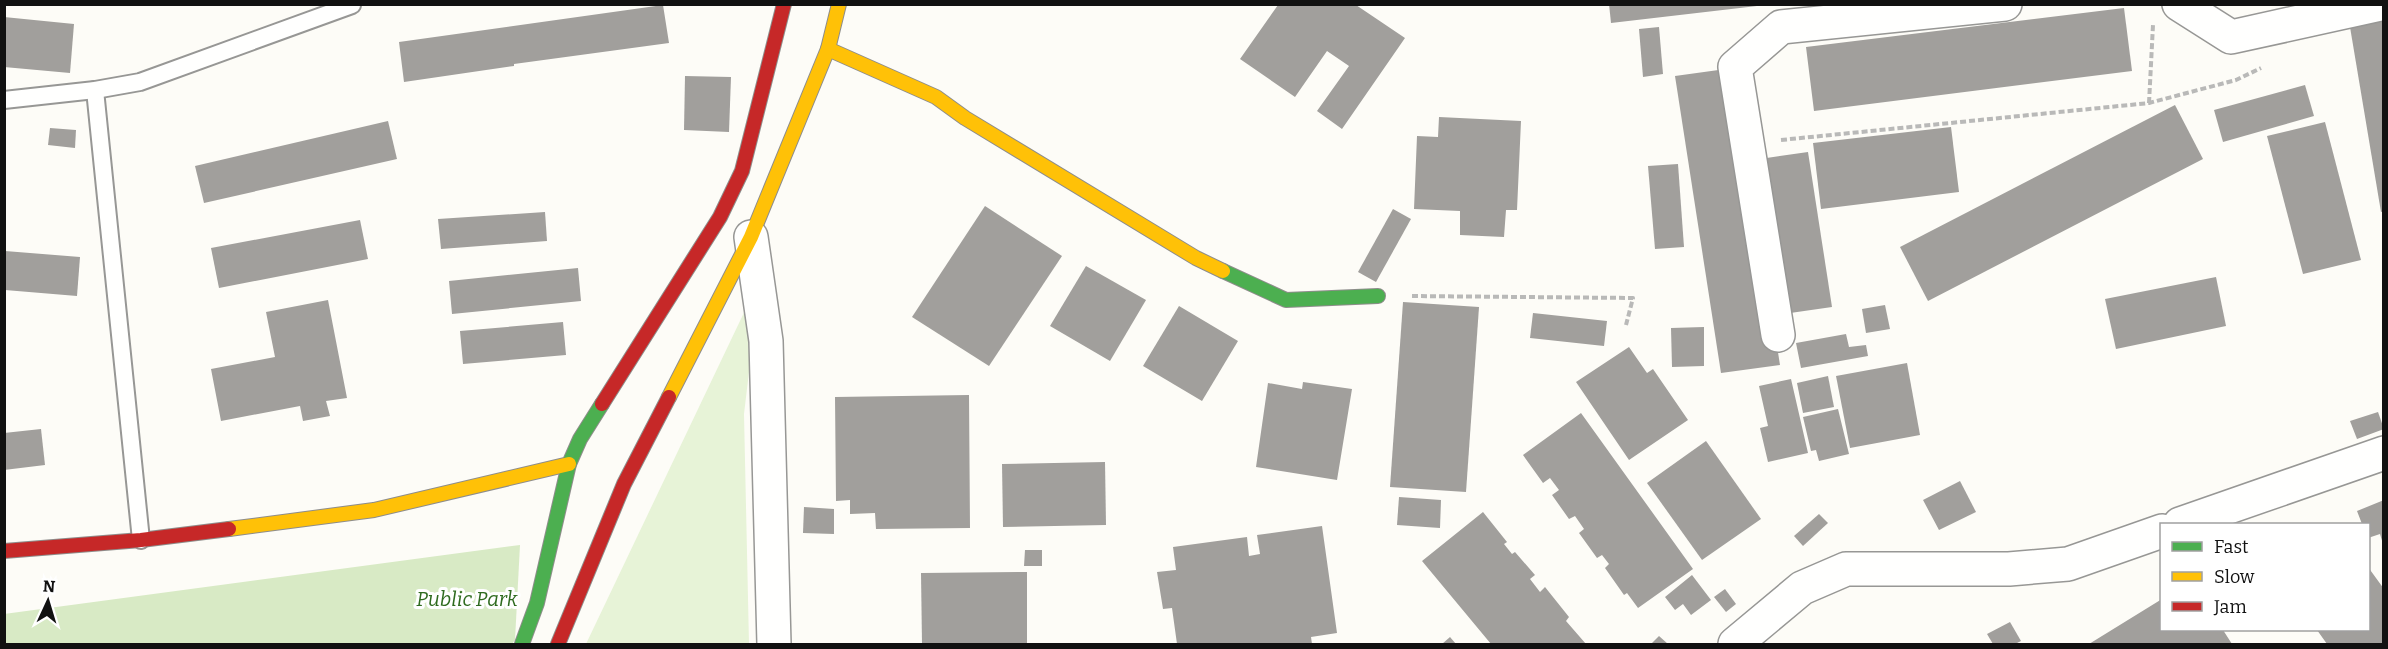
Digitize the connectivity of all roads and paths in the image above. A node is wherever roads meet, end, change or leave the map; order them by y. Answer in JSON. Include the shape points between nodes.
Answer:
{"nodes":[{"id":1,"x":784,"y":4,"type":"edge"},
{"id":2,"x":839,"y":4,"type":"edge"},
{"id":3,"x":2005,"y":4,"type":"edge"},
{"id":4,"x":2381,"y":4,"type":"edge"},
{"id":5,"x":352,"y":5,"type":"edge"},
{"id":6,"x":2166,"y":10,"type":"edge"},
{"id":7,"x":828,"y":49,"type":"junction"},
{"id":8,"x":2268,"y":65,"type":"dead end"},
{"id":9,"x":94,"y":90,"type":"junction"},
{"id":10,"x":4,"y":100,"type":"edge"},
{"id":11,"x":2149,"y":103,"type":"junction"},
{"id":12,"x":1748,"y":144,"type":"junction"},
{"id":13,"x":751,"y":237,"type":"junction"},
{"id":14,"x":1378,"y":296,"type":"joint"},
{"id":15,"x":1626,"y":325,"type":"dead end"},
{"id":16,"x":1778,"y":336,"type":"dead end"},
{"id":17,"x":2384,"y":453,"type":"edge"},
{"id":18,"x":569,"y":464,"type":"junction"},
{"id":19,"x":2186,"y":523,"type":"edge"},
{"id":20,"x":2160,"y":532,"type":"edge"},
{"id":21,"x":141,"y":540,"type":"junction"},
{"id":22,"x":4,"y":551,"type":"edge"},
{"id":23,"x":522,"y":645,"type":"edge"},
{"id":24,"x":558,"y":645,"type":"edge"},
{"id":25,"x":774,"y":645,"type":"edge"},
{"id":26,"x":1735,"y":645,"type":"edge"}],
"edges":[{"from":1,"to":18,"type":"main road","via":[[742,171],[720,217],[586,429]]},
{"from":2,"to":7,"type":"main road"},
{"from":3,"to":12,"type":"street","via":[[1782,27],[1735,67]]},
{"from":4,"to":6,"type":"street","via":[[2231,37]]},
{"from":5,"to":9,"type":"lane","via":[[140,82]]},
{"from":6,"to":11,"type":"path"},
{"from":7,"to":13,"type":"main road"},
{"from":7,"to":14,"type":"main road","via":[[936,97],[1196,258],[1286,300]]},
{"from":8,"to":11,"type":"path","via":[[2236,80]]},
{"from":9,"to":10,"type":"lane"},
{"from":9,"to":21,"type":"lane"},
{"from":11,"to":12,"type":"path"},
{"from":12,"to":16,"type":"street"},
{"from":13,"to":24,"type":"main road","via":[[624,484]]},
{"from":13,"to":25,"type":"street","via":[[766,341]]},
{"from":14,"to":15,"type":"path","via":[[1633,298]]},
{"from":17,"to":19,"type":"street"},
{"from":18,"to":21,"type":"main road","via":[[374,510]]},
{"from":18,"to":23,"type":"main road","via":[[537,603]]},
{"from":20,"to":26,"type":"street","via":[[2068,564],[2009,569],[1846,569],[1802,588]]},
{"from":21,"to":22,"type":"main road"}]}
